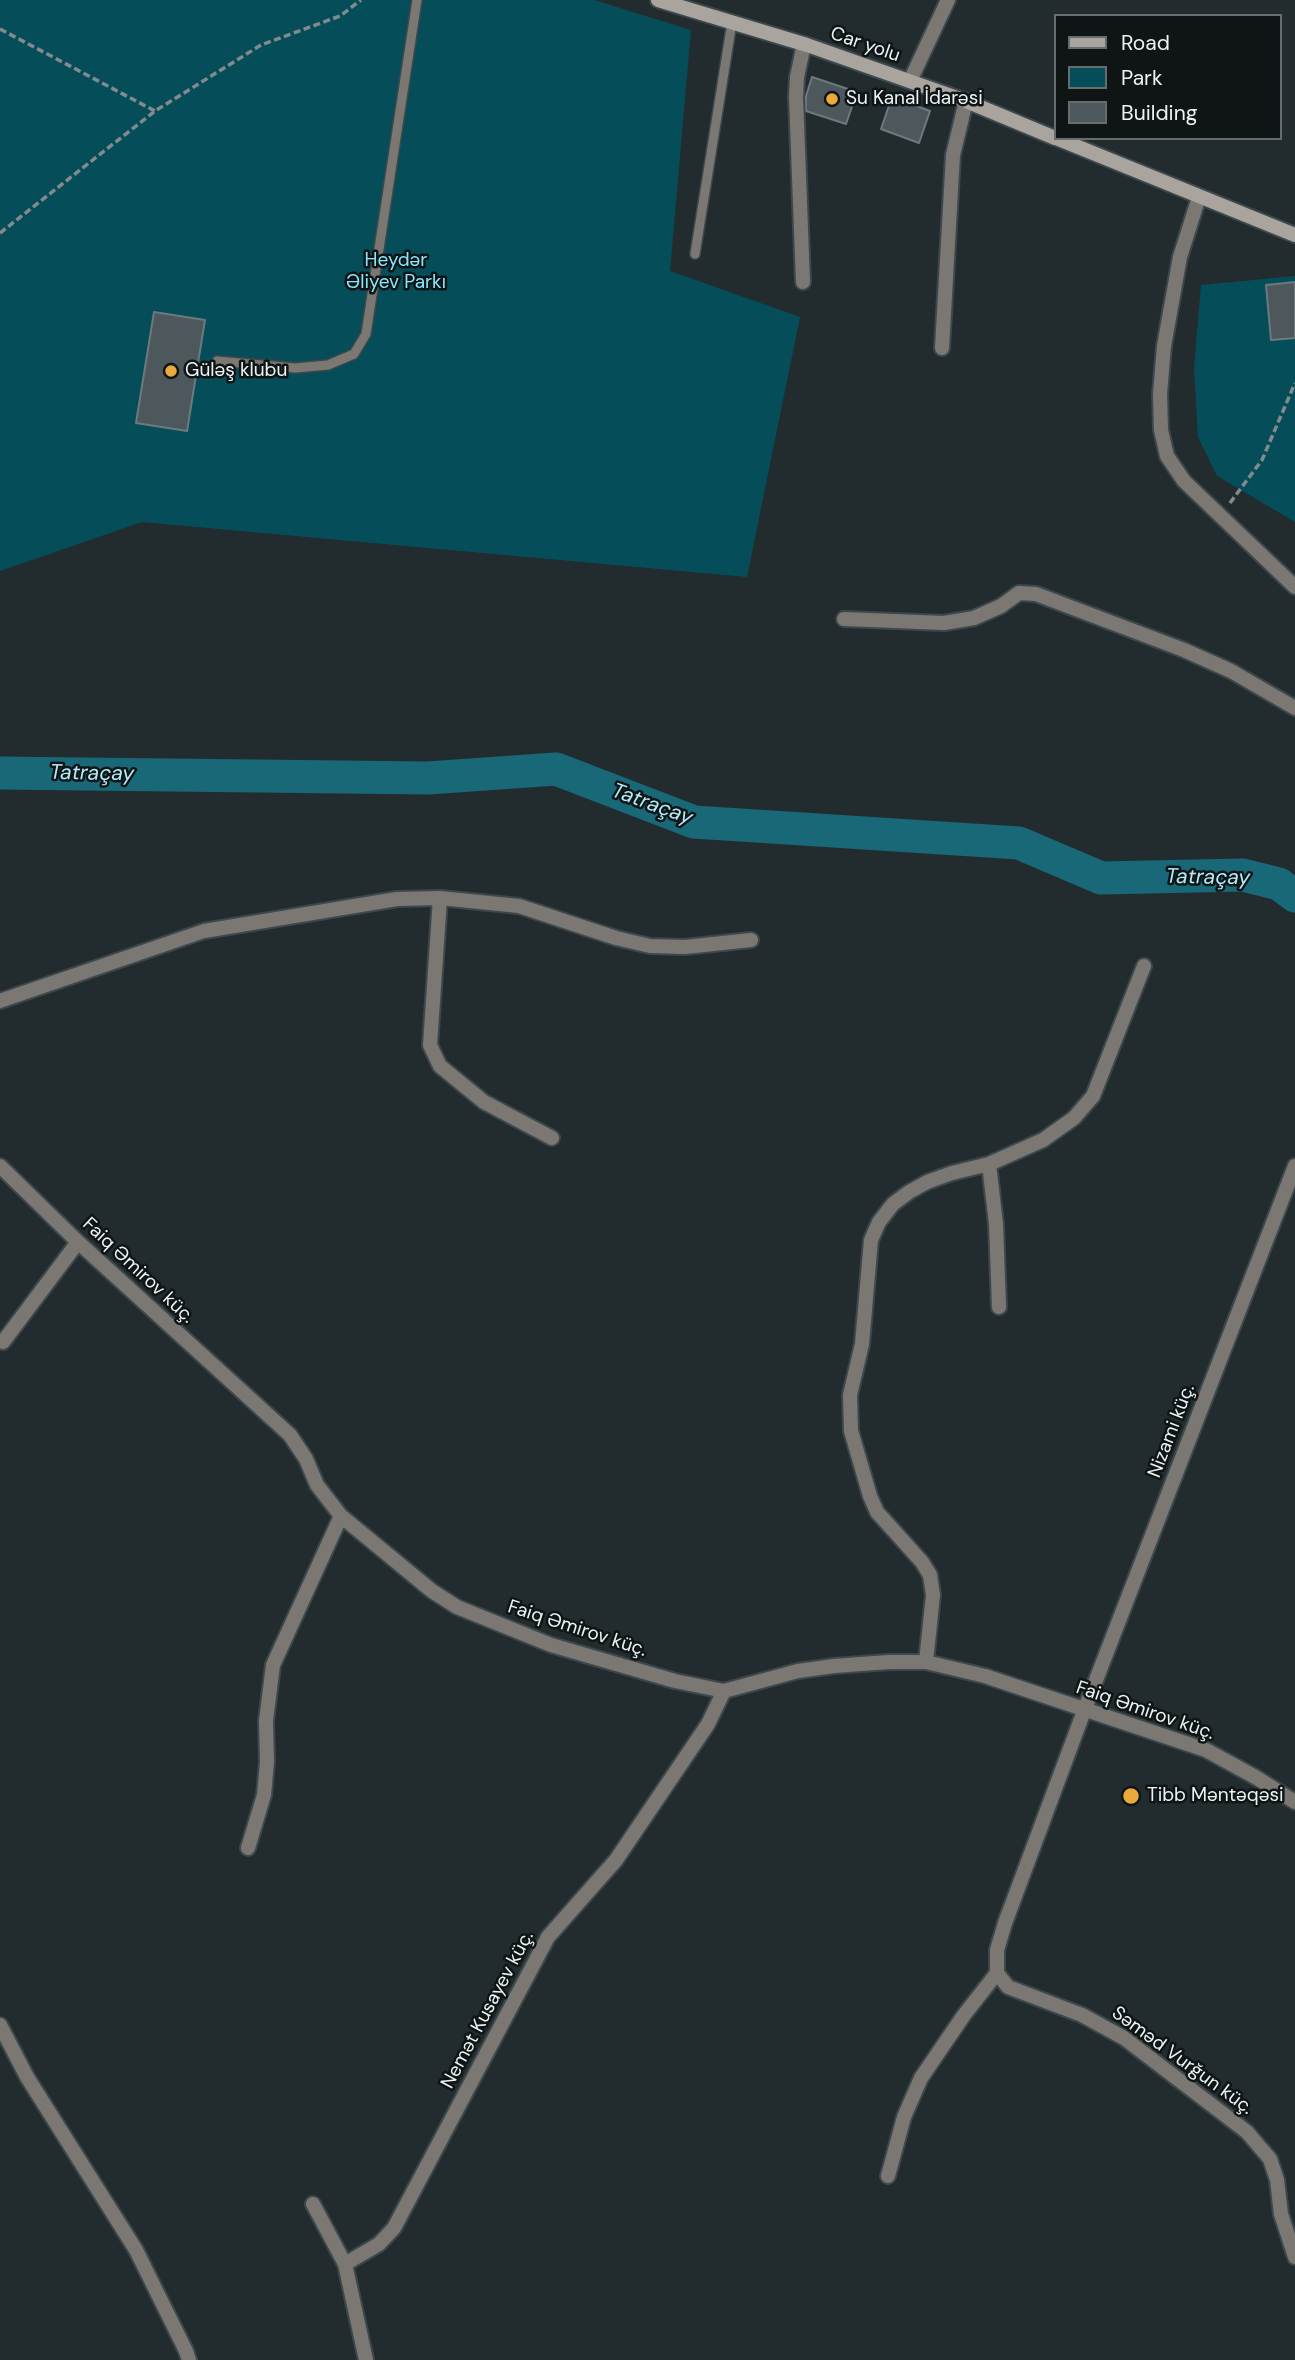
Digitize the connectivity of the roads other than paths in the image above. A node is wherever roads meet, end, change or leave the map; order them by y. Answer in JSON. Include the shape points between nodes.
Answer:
{"nodes":[{"id":1,"x":417,"y":0,"type":"edge"},
{"id":2,"x":658,"y":0,"type":"edge"},
{"id":3,"x":947,"y":0,"type":"edge"},
{"id":4,"x":732,"y":22,"type":"junction"},
{"id":5,"x":804,"y":44,"type":"junction"},
{"id":6,"x":910,"y":81,"type":"junction"},
{"id":7,"x":966,"y":102,"type":"junction"},
{"id":8,"x":1054,"y":137,"type":"edge"},
{"id":9,"x":1061,"y":140,"type":"edge"},
{"id":10,"x":1199,"y":197,"type":"junction"},
{"id":11,"x":1295,"y":235,"type":"edge"},
{"id":12,"x":695,"y":254,"type":"dead end"},
{"id":13,"x":803,"y":282,"type":"dead end"},
{"id":14,"x":942,"y":348,"type":"dead end"},
{"id":15,"x":217,"y":361,"type":"dead end"},
{"id":16,"x":1295,"y":587,"type":"edge"},
{"id":17,"x":844,"y":619,"type":"dead end"},
{"id":18,"x":1295,"y":708,"type":"edge"},
{"id":19,"x":440,"y":898,"type":"junction"},
{"id":20,"x":751,"y":940,"type":"dead end"},
{"id":21,"x":1144,"y":966,"type":"dead end"},
{"id":22,"x":0,"y":1001,"type":"edge"},
{"id":23,"x":552,"y":1138,"type":"dead end"},
{"id":24,"x":989,"y":1164,"type":"junction"},
{"id":25,"x":0,"y":1166,"type":"edge"},
{"id":26,"x":1295,"y":1166,"type":"edge"},
{"id":27,"x":78,"y":1242,"type":"junction"},
{"id":28,"x":999,"y":1307,"type":"dead end"},
{"id":29,"x":3,"y":1342,"type":"dead end"},
{"id":30,"x":341,"y":1516,"type":"junction"},
{"id":31,"x":926,"y":1662,"type":"junction"},
{"id":32,"x":724,"y":1690,"type":"junction"},
{"id":33,"x":1084,"y":1711,"type":"junction"},
{"id":34,"x":1295,"y":1802,"type":"edge"},
{"id":35,"x":248,"y":1848,"type":"dead end"},
{"id":36,"x":996,"y":1973,"type":"junction"},
{"id":37,"x":0,"y":2025,"type":"edge"},
{"id":38,"x":888,"y":2176,"type":"dead end"},
{"id":39,"x":313,"y":2204,"type":"dead end"},
{"id":40,"x":1295,"y":2257,"type":"edge"},
{"id":41,"x":345,"y":2264,"type":"junction"},
{"id":42,"x":189,"y":2360,"type":"edge"},
{"id":43,"x":366,"y":2360,"type":"edge"}],
"edges":[{"from":1,"to":15,"type":"lane","via":[[366,334],[354,354],[328,365],[295,369]]},
{"from":2,"to":4,"type":"street","name":"Car yolu"},
{"from":3,"to":6,"type":"street"},
{"from":4,"to":5,"type":"street","name":"Car yolu"},
{"from":4,"to":12,"type":"lane"},
{"from":5,"to":6,"type":"street","name":"Car yolu"},
{"from":5,"to":13,"type":"street","via":[[796,97]]},
{"from":6,"to":7,"type":"street","name":"Car yolu"},
{"from":7,"to":8,"type":"street","name":"Car yolu"},
{"from":7,"to":14,"type":"street","via":[[953,155]]},
{"from":9,"to":10,"type":"street","name":"Car yolu"},
{"from":10,"to":11,"type":"street","name":"Car yolu"},
{"from":10,"to":16,"type":"street","via":[[1180,257],[1163,358],[1161,430],[1167,456],[1184,481]]},
{"from":17,"to":18,"type":"street","via":[[944,623],[974,618],[1019,593],[1036,594],[1184,650]]},
{"from":19,"to":20,"type":"street","via":[[519,906],[650,946]]},
{"from":19,"to":22,"type":"street","via":[[397,899],[204,931]]},
{"from":19,"to":23,"type":"street","via":[[430,1045],[440,1066],[484,1102]]},
{"from":21,"to":24,"type":"street","via":[[1093,1096],[1074,1118],[1043,1140]]},
{"from":24,"to":28,"type":"street"},
{"from":24,"to":31,"type":"street","via":[[927,1182],[893,1204],[879,1222],[872,1240],[862,1344],[850,1395],[851,1431],[877,1512],[930,1574],[933,1595]]},
{"from":25,"to":27,"type":"street","name":"Faiq Əmirov küç."},
{"from":26,"to":33,"type":"street","name":"Nizami küç."},
{"from":27,"to":29,"type":"street"},
{"from":27,"to":30,"type":"street","name":"Faiq Əmirov küç.","via":[[290,1435],[317,1485]]},
{"from":30,"to":32,"type":"street","name":"Faiq Əmirov küç.","via":[[457,1607],[551,1645],[675,1681]]},
{"from":30,"to":35,"type":"street","via":[[272,1665],[264,1795]]},
{"from":31,"to":32,"type":"street","name":"Faiq Əmirov küç.","via":[[834,1666]]},
{"from":31,"to":33,"type":"street","name":"Faiq Əmirov küç.","via":[[985,1676]]},
{"from":32,"to":41,"type":"street","name":"Nemət Kusayev küç.","via":[[708,1724],[616,1860],[548,1937],[394,2228],[379,2244]]},
{"from":33,"to":34,"type":"street","name":"Faiq Əmirov küç.","via":[[1206,1750]]},
{"from":33,"to":36,"type":"street","via":[[1003,1932]]},
{"from":36,"to":38,"type":"street","via":[[921,2078],[904,2116]]},
{"from":36,"to":40,"type":"street","name":"Səməd Vurğun küç.","via":[[1007,1987],[1082,2015],[1124,2038],[1247,2132],[1270,2158],[1280,2214]]},
{"from":37,"to":42,"type":"street","via":[[27,2077],[136,2250]]},
{"from":39,"to":41,"type":"street"},
{"from":41,"to":43,"type":"street"}]}
